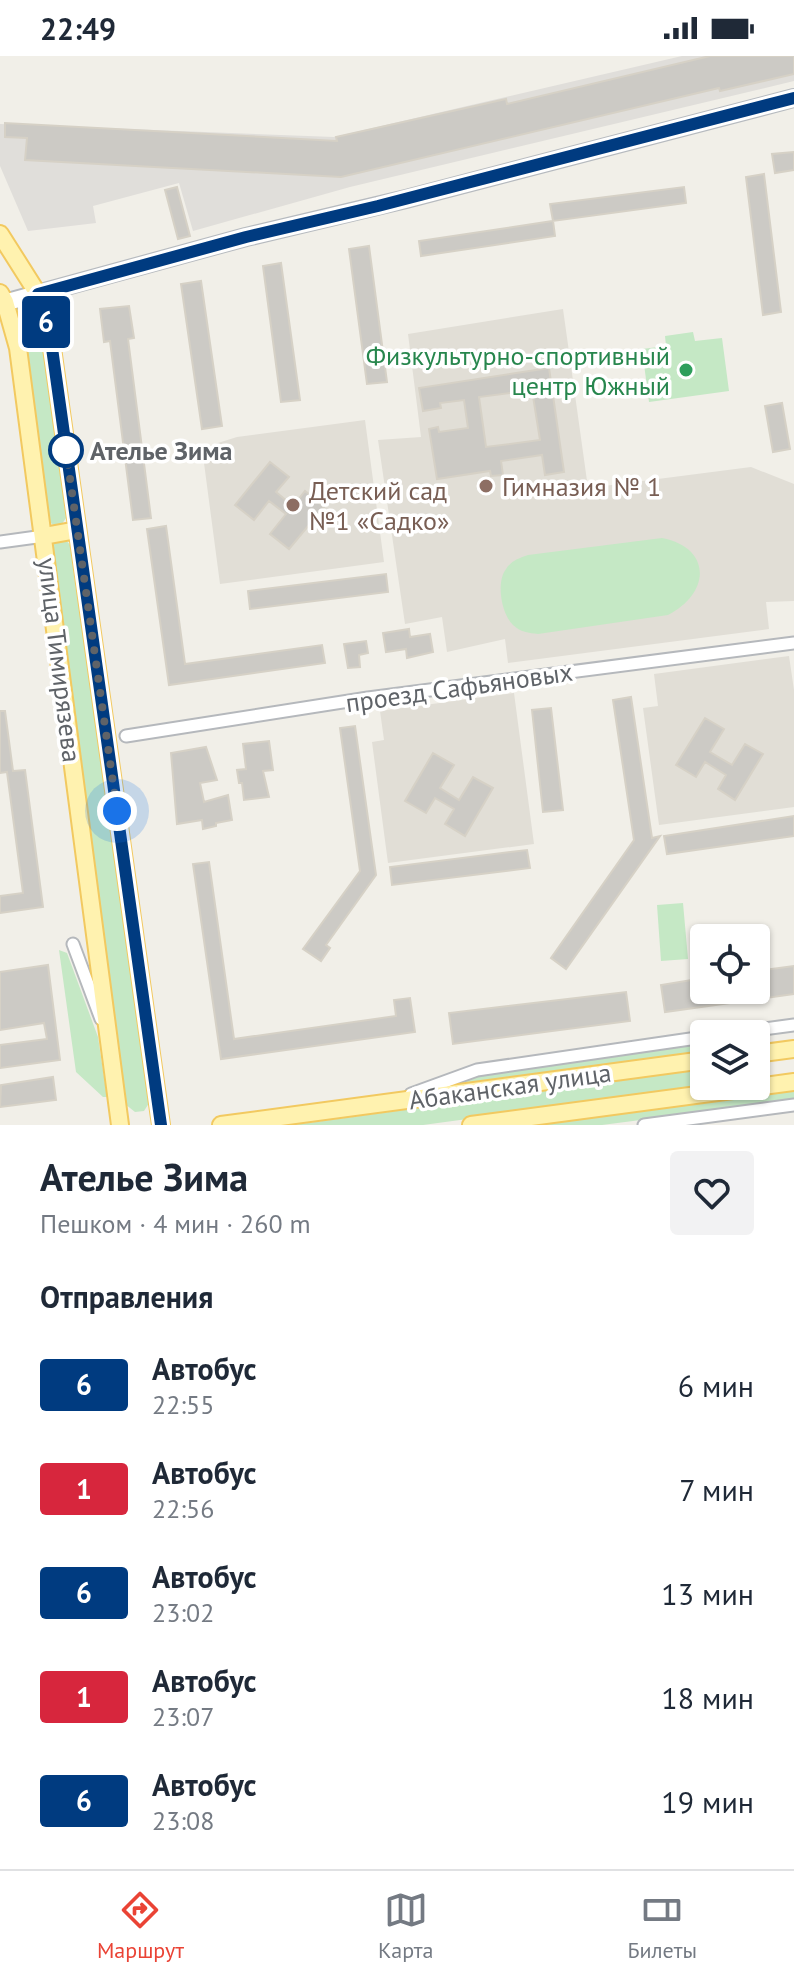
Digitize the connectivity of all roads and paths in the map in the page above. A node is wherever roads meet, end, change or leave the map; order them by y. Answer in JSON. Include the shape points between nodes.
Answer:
{"nodes":[{"id":1,"x":794,"y":98,"type":"edge"},
{"id":2,"x":0,"y":234,"type":"edge"},
{"id":3,"x":38,"y":294,"type":"junction"},
{"id":4,"x":2,"y":299,"type":"edge"},
{"id":5,"x":77,"y":530,"type":"junction"},
{"id":6,"x":44,"y":536,"type":"junction"},
{"id":7,"x":0,"y":542,"type":"edge"},
{"id":8,"x":794,"y":643,"type":"edge"},
{"id":9,"x":126,"y":736,"type":"dead end"},
{"id":10,"x":73,"y":944,"type":"dead end"},
{"id":11,"x":794,"y":1025,"type":"edge"},
{"id":12,"x":770,"y":1028,"type":"edge"},
{"id":13,"x":109,"y":1038,"type":"junction"},
{"id":14,"x":690,"y":1039,"type":"edge"},
{"id":15,"x":794,"y":1049,"type":"edge"},
{"id":16,"x":770,"y":1052,"type":"edge"},
{"id":17,"x":690,"y":1062,"type":"edge"},
{"id":18,"x":794,"y":1082,"type":"edge"},
{"id":19,"x":391,"y":1102,"type":"junction"},
{"id":20,"x":794,"y":1105,"type":"edge"},
{"id":21,"x":120,"y":1125,"type":"edge"},
{"id":22,"x":161,"y":1125,"type":"edge"},
{"id":23,"x":221,"y":1125,"type":"edge"},
{"id":24,"x":471,"y":1125,"type":"edge"},
{"id":25,"x":644,"y":1125,"type":"edge"}],
"edges":[{"from":1,"to":3,"type":"street"},
{"from":2,"to":3,"type":"main road","name":"улица Тимирязева"},
{"from":3,"to":4,"type":"street"},
{"from":3,"to":5,"type":"main road","name":"улица Тимирязева","via":[[51,341]]},
{"from":4,"to":6,"type":"main road","name":"улица Тимирязева","via":[[18,348]]},
{"from":5,"to":6,"type":"main road"},
{"from":5,"to":22,"type":"main road","name":"улица Тимирязева"},
{"from":6,"to":7,"type":"street"},
{"from":6,"to":13,"type":"main road","name":"улица Тимирязева"},
{"from":8,"to":9,"type":"street","name":"проезд Сафьяновых","via":[[368,698]]},
{"from":10,"to":13,"type":"street"},
{"from":11,"to":12,"type":"street"},
{"from":13,"to":21,"type":"main road","name":"улица Тимирязева"},
{"from":14,"to":19,"type":"street","via":[[477,1070]]},
{"from":15,"to":16,"type":"main road"},
{"from":17,"to":19,"type":"main road","name":"Абаканская улица"},
{"from":18,"to":24,"type":"main road","name":"Абаканская улица"},
{"from":19,"to":23,"type":"main road","name":"Абаканская улица"},
{"from":20,"to":25,"type":"street"}]}
